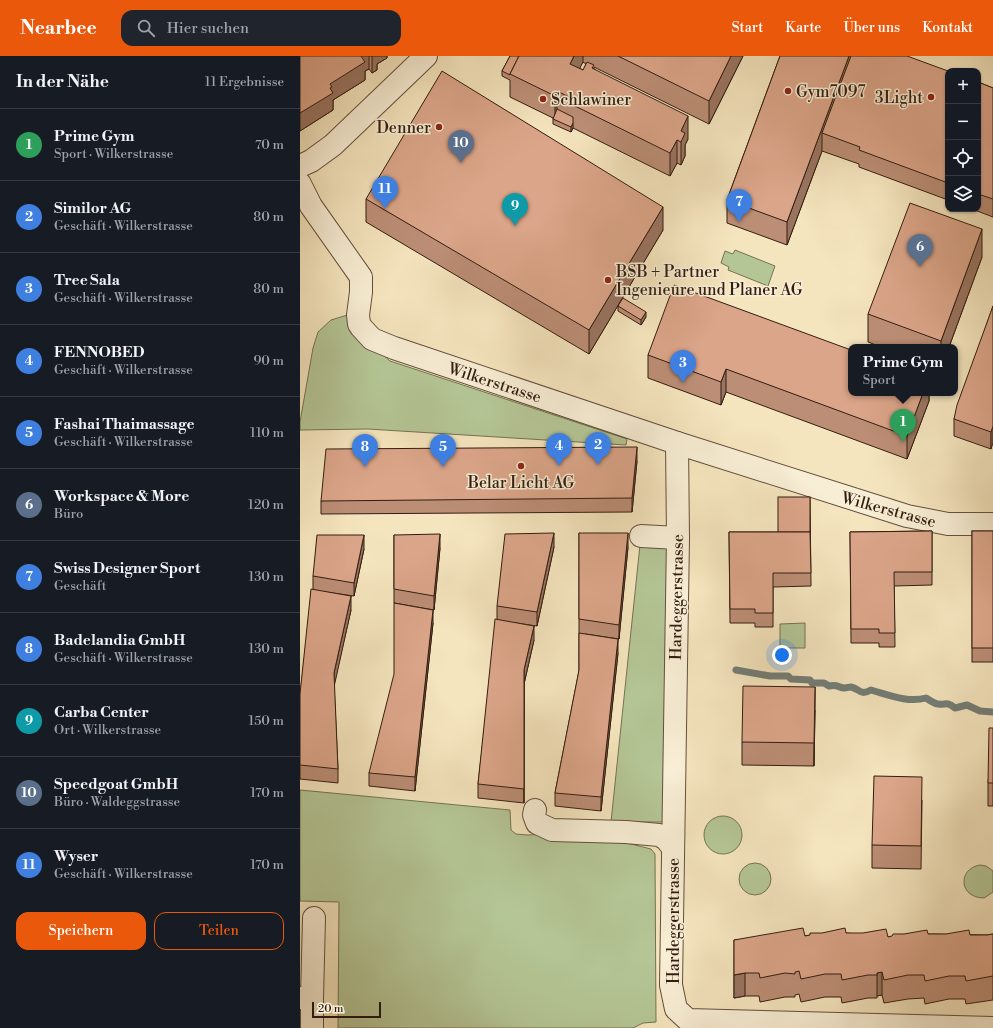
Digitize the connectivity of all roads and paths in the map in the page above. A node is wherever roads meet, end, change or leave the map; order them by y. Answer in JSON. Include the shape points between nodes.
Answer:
{"nodes":[{"id":1,"x":426,"y":56,"type":"edge"},
{"id":2,"x":300,"y":166,"type":"edge"},
{"id":3,"x":300,"y":184,"type":"edge"},
{"id":4,"x":677,"y":443,"type":"junction"},
{"id":5,"x":788,"y":479,"type":"junction"},
{"id":6,"x":794,"y":502,"type":"edge"},
{"id":7,"x":993,"y":524,"type":"edge"},
{"id":8,"x":641,"y":536,"type":"dead end"},
{"id":9,"x":678,"y":538,"type":"junction"},
{"id":10,"x":534,"y":810,"type":"dead end"},
{"id":11,"x":673,"y":848,"type":"junction"},
{"id":12,"x":314,"y":918,"type":"dead end"},
{"id":13,"x":306,"y":998,"type":"edge"},
{"id":14,"x":312,"y":1028,"type":"edge"},
{"id":15,"x":993,"y":1028,"type":"edge"}],
"edges":[{"from":1,"to":2,"type":"street","via":[[333,145]]},
{"from":3,"to":4,"type":"street","name":"Wilkerstrasse","via":[[311,206],[361,277],[359,320],[364,331],[372,339]]},
{"from":4,"to":5,"type":"street","name":"Wilkerstrasse"},
{"from":4,"to":9,"type":"street","name":"Hardeggerstrasse"},
{"from":5,"to":6,"type":"street"},
{"from":5,"to":7,"type":"street","name":"Wilkerstrasse","via":[[907,516],[948,524]]},
{"from":8,"to":9,"type":"street"},
{"from":9,"to":11,"type":"street","name":"Hardeggerstrasse"},
{"from":10,"to":11,"type":"street","name":"Hardeggerstrasse","via":[[537,823],[552,830],[659,835]]},
{"from":11,"to":15,"type":"street","name":"Hardeggerstrasse","via":[[671,985],[676,1009],[688,1020]]},
{"from":12,"to":13,"type":"street"},
{"from":13,"to":14,"type":"street"}]}
